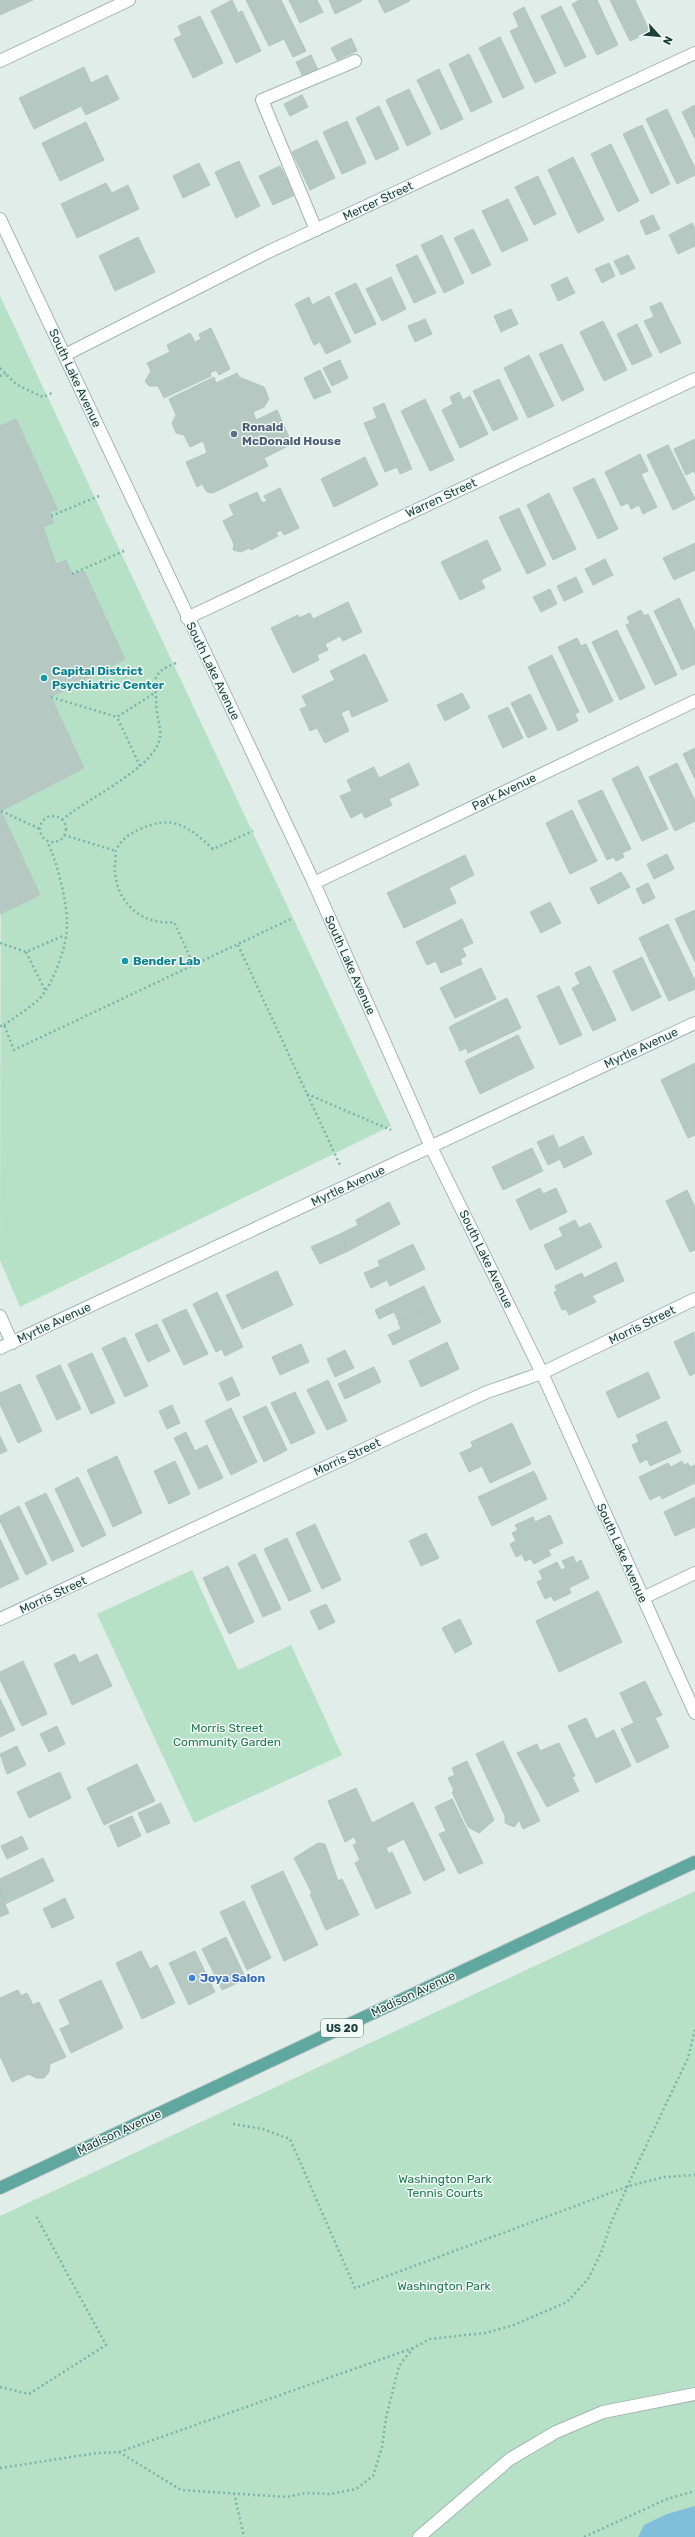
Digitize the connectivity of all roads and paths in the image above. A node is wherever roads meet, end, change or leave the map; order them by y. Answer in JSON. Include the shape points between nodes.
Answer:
{"nodes":[{"id":1,"x":130,"y":0,"type":"edge"},
{"id":2,"x":695,"y":53,"type":"edge"},
{"id":3,"x":0,"y":61,"type":"edge"},
{"id":4,"x":355,"y":61,"type":"dead end"},
{"id":5,"x":0,"y":219,"type":"edge"},
{"id":6,"x":316,"y":230,"type":"junction"},
{"id":7,"x":65,"y":355,"type":"junction"},
{"id":8,"x":0,"y":368,"type":"edge"},
{"id":9,"x":7,"y":374,"type":"junction"},
{"id":10,"x":0,"y":376,"type":"edge"},
{"id":11,"x":695,"y":379,"type":"edge"},
{"id":12,"x":52,"y":393,"type":"dead end"},
{"id":13,"x":99,"y":496,"type":"dead end"},
{"id":14,"x":51,"y":516,"type":"dead end"},
{"id":15,"x":124,"y":551,"type":"dead end"},
{"id":16,"x":72,"y":574,"type":"dead end"},
{"id":17,"x":187,"y":618,"type":"junction"},
{"id":18,"x":176,"y":663,"type":"dead end"},
{"id":19,"x":157,"y":692,"type":"junction"},
{"id":20,"x":51,"y":697,"type":"dead end"},
{"id":21,"x":695,"y":701,"type":"edge"},
{"id":22,"x":118,"y":717,"type":"junction"},
{"id":23,"x":140,"y":766,"type":"junction"},
{"id":24,"x":1,"y":811,"type":"edge"},
{"id":25,"x":62,"y":820,"type":"junction"},
{"id":26,"x":40,"y":829,"type":"junction"},
{"id":27,"x":253,"y":832,"type":"dead end"},
{"id":28,"x":64,"y":835,"type":"junction"},
{"id":29,"x":47,"y":841,"type":"junction"},
{"id":30,"x":116,"y":851,"type":"junction"},
{"id":31,"x":314,"y":883,"type":"junction"},
{"id":32,"x":293,"y":918,"type":"dead end"},
{"id":33,"x":65,"y":935,"type":"junction"},
{"id":34,"x":0,"y":943,"type":"edge"},
{"id":35,"x":238,"y":945,"type":"junction"},
{"id":36,"x":26,"y":952,"type":"junction"},
{"id":37,"x":194,"y":966,"type":"junction"},
{"id":38,"x":45,"y":991,"type":"junction"},
{"id":39,"x":695,"y":1023,"type":"edge"},
{"id":40,"x":4,"y":1025,"type":"junction"},
{"id":41,"x":0,"y":1026,"type":"edge"},
{"id":42,"x":307,"y":1094,"type":"junction"},
{"id":43,"x":391,"y":1130,"type":"dead end"},
{"id":44,"x":431,"y":1147,"type":"junction"},
{"id":45,"x":340,"y":1165,"type":"dead end"},
{"id":46,"x":695,"y":1299,"type":"edge"},
{"id":47,"x":0,"y":1316,"type":"edge"},
{"id":48,"x":12,"y":1343,"type":"junction"},
{"id":49,"x":0,"y":1348,"type":"edge"},
{"id":50,"x":542,"y":1373,"type":"junction"},
{"id":51,"x":695,"y":1573,"type":"edge"},
{"id":52,"x":643,"y":1598,"type":"junction"},
{"id":53,"x":0,"y":1619,"type":"edge"},
{"id":54,"x":695,"y":1713,"type":"edge"},
{"id":55,"x":695,"y":1862,"type":"edge"},
{"id":56,"x":695,"y":2029,"type":"edge"},
{"id":57,"x":233,"y":2124,"type":"dead end"},
{"id":58,"x":695,"y":2175,"type":"edge"},
{"id":59,"x":628,"y":2186,"type":"junction"},
{"id":60,"x":0,"y":2188,"type":"edge"},
{"id":61,"x":36,"y":2216,"type":"dead end"},
{"id":62,"x":413,"y":2348,"type":"junction"},
{"id":63,"x":0,"y":2387,"type":"edge"},
{"id":64,"x":695,"y":2394,"type":"edge"},
{"id":65,"x":118,"y":2452,"type":"junction"},
{"id":66,"x":0,"y":2468,"type":"edge"},
{"id":67,"x":695,"y":2490,"type":"edge"},
{"id":68,"x":234,"y":2493,"type":"junction"},
{"id":69,"x":244,"y":2537,"type":"edge"},
{"id":70,"x":419,"y":2537,"type":"edge"},
{"id":71,"x":584,"y":2537,"type":"edge"}],
"edges":[{"from":1,"to":3,"type":"street"},
{"from":2,"to":6,"type":"street","name":"Mercer Street"},
{"from":4,"to":6,"type":"street","via":[[262,100]]},
{"from":5,"to":7,"type":"street","name":"South Lake Avenue"},
{"from":6,"to":7,"type":"street","name":"Mercer Street"},
{"from":7,"to":17,"type":"street","name":"South Lake Avenue"},
{"from":8,"to":9,"type":"path"},
{"from":9,"to":10,"type":"path"},
{"from":9,"to":12,"type":"path","via":[[17,385],[43,397]]},
{"from":11,"to":17,"type":"street","name":"Warren Street"},
{"from":13,"to":14,"type":"path"},
{"from":15,"to":16,"type":"path"},
{"from":17,"to":31,"type":"street","name":"South Lake Avenue"},
{"from":18,"to":19,"type":"path","via":[[155,675],[153,686]]},
{"from":19,"to":22,"type":"path"},
{"from":19,"to":23,"type":"path","via":[[156,710],[160,737],[152,754]]},
{"from":20,"to":22,"type":"path"},
{"from":21,"to":31,"type":"street","name":"Park Avenue"},
{"from":22,"to":23,"type":"path"},
{"from":23,"to":25,"type":"path"},
{"from":24,"to":26,"type":"path"},
{"from":25,"to":26,"type":"path","via":[[50,817],[43,821]]},
{"from":25,"to":28,"type":"path","via":[[66,829]]},
{"from":26,"to":29,"type":"path"},
{"from":27,"to":30,"type":"path","via":[[213,849],[199,836],[169,820],[150,824],[127,835]]},
{"from":28,"to":29,"type":"path","via":[[57,841]]},
{"from":28,"to":30,"type":"path"},
{"from":29,"to":33,"type":"path","via":[[56,859],[68,924]]},
{"from":30,"to":37,"type":"path","via":[[115,876],[121,897],[147,920],[174,922]]},
{"from":31,"to":44,"type":"street","name":"South Lake Avenue"},
{"from":32,"to":35,"type":"path"},
{"from":33,"to":36,"type":"path"},
{"from":33,"to":38,"type":"path","via":[[55,975]]},
{"from":34,"to":36,"type":"path"},
{"from":35,"to":37,"type":"path"},
{"from":35,"to":42,"type":"path"},
{"from":36,"to":38,"type":"path"},
{"from":37,"to":40,"type":"path","via":[[14,1050]]},
{"from":38,"to":40,"type":"path","via":[[39,999]]},
{"from":39,"to":44,"type":"street","name":"Myrtle Avenue"},
{"from":40,"to":41,"type":"path"},
{"from":42,"to":43,"type":"path"},
{"from":42,"to":45,"type":"path"},
{"from":44,"to":48,"type":"street","name":"Myrtle Avenue"},
{"from":44,"to":50,"type":"street","name":"South Lake Avenue"},
{"from":46,"to":50,"type":"street","name":"Morris Street"},
{"from":47,"to":48,"type":"street"},
{"from":48,"to":49,"type":"street","name":"Myrtle Avenue"},
{"from":50,"to":52,"type":"street","name":"South Lake Avenue"},
{"from":50,"to":53,"type":"street","name":"Morris Street","via":[[487,1392]]},
{"from":51,"to":52,"type":"street"},
{"from":52,"to":54,"type":"street","name":"South Lake Avenue"},
{"from":55,"to":60,"type":"main road","name":"Madison Avenue","number":"US 20"},
{"from":56,"to":59,"type":"path","via":[[688,2058]]},
{"from":57,"to":59,"type":"path","via":[[290,2139],[356,2288]]},
{"from":58,"to":59,"type":"path","via":[[664,2177]]},
{"from":59,"to":62,"type":"path","via":[[588,2279],[567,2302],[514,2325],[485,2333],[430,2339]]},
{"from":61,"to":63,"type":"path","via":[[106,2345],[29,2394]]},
{"from":62,"to":65,"type":"path"},
{"from":62,"to":68,"type":"path","via":[[399,2366],[386,2418],[382,2447],[373,2476],[356,2489],[330,2494],[305,2493],[287,2497]]},
{"from":64,"to":70,"type":"street","via":[[603,2412],[556,2432],[510,2459]]},
{"from":65,"to":66,"type":"path"},
{"from":65,"to":68,"type":"path","via":[[181,2490]]},
{"from":67,"to":71,"type":"path","via":[[667,2499]]},
{"from":68,"to":69,"type":"path"}]}
